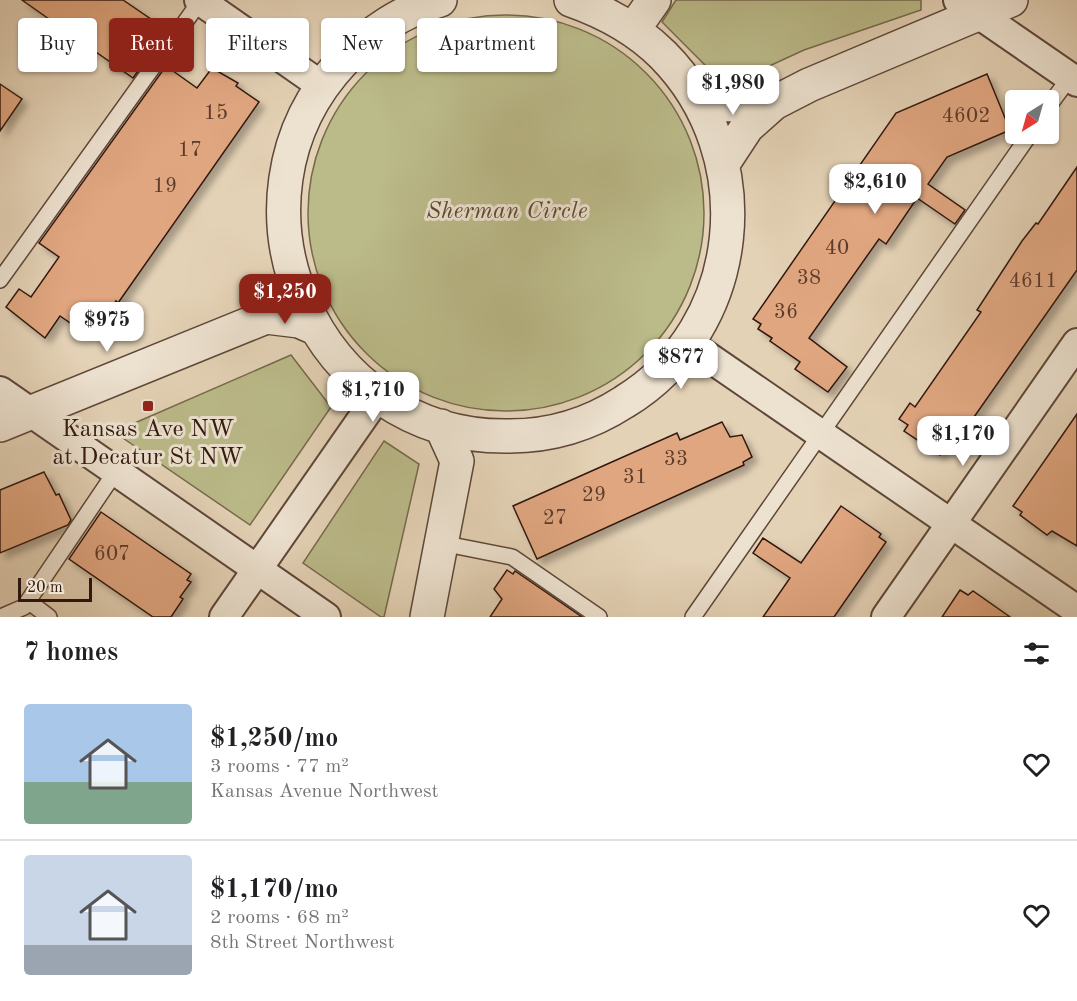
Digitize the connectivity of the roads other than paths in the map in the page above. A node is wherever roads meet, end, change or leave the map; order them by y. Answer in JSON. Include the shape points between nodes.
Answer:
{"nodes":[{"id":1,"x":200,"y":0,"type":"edge"},
{"id":2,"x":440,"y":0,"type":"edge"},
{"id":3,"x":571,"y":0,"type":"edge"},
{"id":4,"x":654,"y":0,"type":"edge"},
{"id":5,"x":1011,"y":0,"type":"edge"},
{"id":6,"x":969,"y":7,"type":"edge"},
{"id":7,"x":633,"y":30,"type":"junction"},
{"id":8,"x":1073,"y":80,"type":"edge"},
{"id":9,"x":322,"y":86,"type":"junction"},
{"id":10,"x":694,"y":94,"type":"junction"},
{"id":11,"x":1059,"y":95,"type":"edge"},
{"id":12,"x":774,"y":103,"type":"junction"},
{"id":13,"x":1023,"y":144,"type":"edge"},
{"id":14,"x":724,"y":162,"type":"junction"},
{"id":15,"x":292,"y":274,"type":"junction"},
{"id":16,"x":0,"y":280,"type":"edge"},
{"id":17,"x":269,"y":316,"type":"junction"},
{"id":18,"x":315,"y":328,"type":"junction"},
{"id":19,"x":688,"y":343,"type":"junction"},
{"id":20,"x":1077,"y":343,"type":"edge"},
{"id":21,"x":0,"y":391,"type":"edge"},
{"id":22,"x":378,"y":396,"type":"junction"},
{"id":23,"x":31,"y":412,"type":"junction"},
{"id":24,"x":0,"y":425,"type":"edge"},
{"id":25,"x":441,"y":426,"type":"junction"},
{"id":26,"x":821,"y":432,"type":"junction"},
{"id":27,"x":486,"y":435,"type":"junction"},
{"id":28,"x":457,"y":461,"type":"junction"},
{"id":29,"x":116,"y":471,"type":"junction"},
{"id":30,"x":952,"y":522,"type":"junction"},
{"id":31,"x":441,"y":543,"type":"junction"},
{"id":32,"x":257,"y":570,"type":"junction"},
{"id":33,"x":28,"y":601,"type":"junction"},
{"id":34,"x":1077,"y":610,"type":"edge"},
{"id":35,"x":1,"y":617,"type":"edge"},
{"id":36,"x":49,"y":617,"type":"edge"},
{"id":37,"x":224,"y":617,"type":"edge"},
{"id":38,"x":326,"y":617,"type":"edge"},
{"id":39,"x":427,"y":617,"type":"edge"},
{"id":40,"x":599,"y":617,"type":"edge"},
{"id":41,"x":693,"y":617,"type":"edge"},
{"id":42,"x":886,"y":617,"type":"edge"},
{"id":43,"x":1073,"y":617,"type":"edge"}],
"edges":[{"from":1,"to":9,"type":"street"},
{"from":1,"to":16,"type":"lane"},
{"from":2,"to":9,"type":"street","via":[[379,29],[355,48]]},
{"from":3,"to":7,"type":"street"},
{"from":4,"to":7,"type":"street"},
{"from":5,"to":6,"type":"street"},
{"from":6,"to":8,"type":"street"},
{"from":6,"to":12,"type":"street"},
{"from":7,"to":10,"type":"street","via":[[662,54]]},
{"from":8,"to":11,"type":"lane"},
{"from":9,"to":15,"type":"street","via":[[301,123],[284,182],[284,236]]},
{"from":10,"to":12,"type":"street","via":[[704,101]]},
{"from":10,"to":14,"type":"street"},
{"from":12,"to":14,"type":"street","via":[[747,127]]},
{"from":13,"to":26,"type":"lane"},
{"from":14,"to":19,"type":"street","via":[[729,217],[724,262],[709,308]]},
{"from":15,"to":17,"type":"street","via":[[285,294]]},
{"from":15,"to":18,"type":"street"},
{"from":17,"to":18,"type":"street"},
{"from":17,"to":23,"type":"street"},
{"from":18,"to":22,"type":"street","via":[[338,359]]},
{"from":19,"to":26,"type":"street"},
{"from":19,"to":27,"type":"street","via":[[652,383],[591,420],[532,435]]},
{"from":20,"to":30,"type":"street"},
{"from":21,"to":23,"type":"street"},
{"from":22,"to":25,"type":"street"},
{"from":22,"to":32,"type":"street"},
{"from":23,"to":24,"type":"street"},
{"from":23,"to":29,"type":"street"},
{"from":25,"to":27,"type":"street"},
{"from":25,"to":28,"type":"street"},
{"from":26,"to":30,"type":"street"},
{"from":26,"to":41,"type":"lane"},
{"from":27,"to":28,"type":"street"},
{"from":28,"to":31,"type":"street"},
{"from":29,"to":32,"type":"street"},
{"from":29,"to":33,"type":"lane"},
{"from":30,"to":34,"type":"street"},
{"from":30,"to":42,"type":"street"},
{"from":31,"to":39,"type":"street"},
{"from":31,"to":40,"type":"lane","via":[[512,557]]},
{"from":32,"to":37,"type":"street"},
{"from":32,"to":38,"type":"street"},
{"from":33,"to":35,"type":"lane","via":[[24,607]]},
{"from":33,"to":36,"type":"lane"},
{"from":34,"to":43,"type":"lane"}]}
